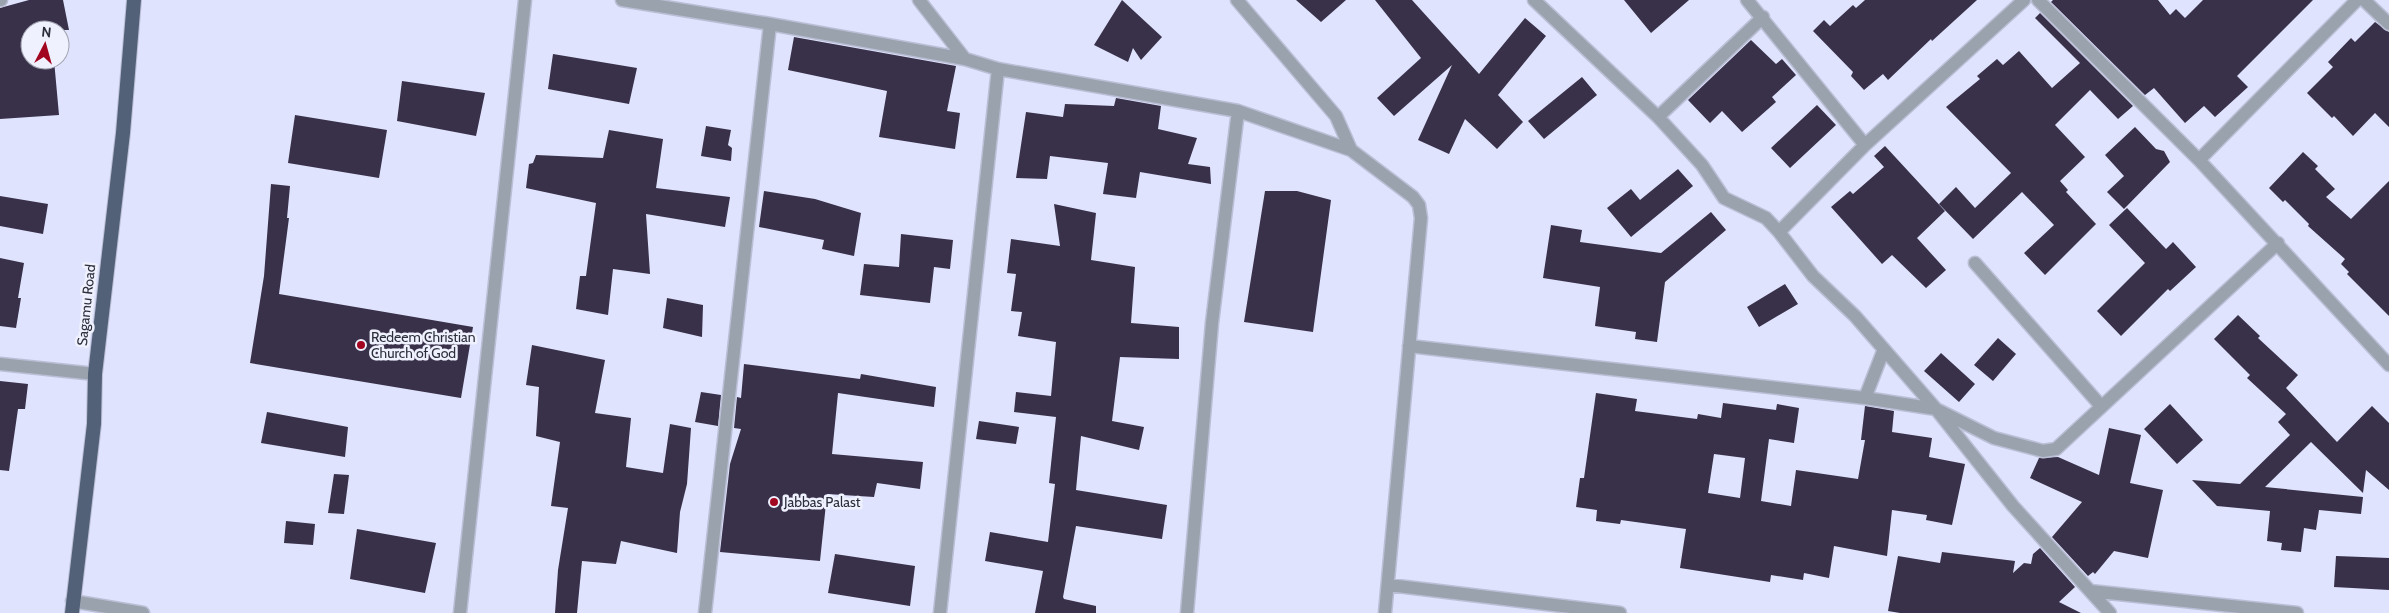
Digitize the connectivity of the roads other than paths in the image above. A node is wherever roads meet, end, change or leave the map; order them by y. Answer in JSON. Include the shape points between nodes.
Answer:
{"nodes":[{"id":1,"x":134,"y":0,"type":"edge"},
{"id":2,"x":525,"y":0,"type":"edge"},
{"id":3,"x":622,"y":0,"type":"edge"},
{"id":4,"x":919,"y":0,"type":"edge"},
{"id":5,"x":1237,"y":0,"type":"edge"},
{"id":6,"x":1534,"y":0,"type":"edge"},
{"id":7,"x":1747,"y":0,"type":"edge"},
{"id":8,"x":2024,"y":0,"type":"edge"},
{"id":9,"x":2038,"y":0,"type":"edge"},
{"id":10,"x":2357,"y":0,"type":"edge"},
{"id":11,"x":2364,"y":0,"type":"edge"},
{"id":12,"x":1763,"y":16,"type":"junction"},
{"id":13,"x":770,"y":24,"type":"junction"},
{"id":14,"x":2389,"y":24,"type":"edge"},
{"id":15,"x":965,"y":59,"type":"junction"},
{"id":16,"x":998,"y":69,"type":"junction"},
{"id":17,"x":1238,"y":111,"type":"junction"},
{"id":18,"x":1658,"y":117,"type":"junction"},
{"id":19,"x":1865,"y":145,"type":"junction"},
{"id":20,"x":1351,"y":150,"type":"junction"},
{"id":21,"x":2199,"y":160,"type":"junction"},
{"id":22,"x":1780,"y":232,"type":"junction"},
{"id":23,"x":2278,"y":243,"type":"junction"},
{"id":24,"x":1975,"y":263,"type":"dead end"},
{"id":25,"x":1409,"y":346,"type":"junction"},
{"id":26,"x":1884,"y":349,"type":"junction"},
{"id":27,"x":0,"y":364,"type":"edge"},
{"id":28,"x":2389,"y":365,"type":"edge"},
{"id":29,"x":95,"y":374,"type":"junction"},
{"id":30,"x":1865,"y":398,"type":"junction"},
{"id":31,"x":2101,"y":406,"type":"junction"},
{"id":32,"x":1936,"y":409,"type":"junction"},
{"id":33,"x":1389,"y":585,"type":"junction"},
{"id":34,"x":2090,"y":591,"type":"junction"},
{"id":35,"x":72,"y":607,"type":"edge"},
{"id":36,"x":143,"y":613,"type":"edge"},
{"id":37,"x":460,"y":613,"type":"edge"},
{"id":38,"x":705,"y":613,"type":"edge"},
{"id":39,"x":940,"y":613,"type":"edge"},
{"id":40,"x":1187,"y":613,"type":"edge"},
{"id":41,"x":1385,"y":613,"type":"edge"},
{"id":42,"x":1620,"y":613,"type":"edge"},
{"id":43,"x":2110,"y":613,"type":"edge"},
{"id":44,"x":2297,"y":613,"type":"edge"}],
"edges":[{"from":1,"to":29,"type":"highway","name":"Sagamu Road","via":[[123,133]]},
{"from":2,"to":37,"type":"street"},
{"from":3,"to":13,"type":"street"},
{"from":4,"to":15,"type":"street"},
{"from":5,"to":20,"type":"street","via":[[1336,116]]},
{"from":6,"to":18,"type":"street"},
{"from":7,"to":12,"type":"street"},
{"from":8,"to":19,"type":"street"},
{"from":9,"to":21,"type":"street"},
{"from":10,"to":21,"type":"street"},
{"from":11,"to":14,"type":"street"},
{"from":12,"to":18,"type":"street"},
{"from":12,"to":19,"type":"street"},
{"from":13,"to":15,"type":"street"},
{"from":13,"to":38,"type":"street"},
{"from":15,"to":16,"type":"street"},
{"from":16,"to":17,"type":"street"},
{"from":16,"to":39,"type":"street"},
{"from":17,"to":20,"type":"street"},
{"from":17,"to":40,"type":"street","via":[[1212,322]]},
{"from":18,"to":22,"type":"street","via":[[1702,165],[1724,198],[1766,218]]},
{"from":19,"to":22,"type":"street"},
{"from":20,"to":25,"type":"street","via":[[1419,205],[1421,218]]},
{"from":21,"to":23,"type":"street"},
{"from":22,"to":26,"type":"street","via":[[1813,276]]},
{"from":23,"to":28,"type":"street"},
{"from":23,"to":31,"type":"street"},
{"from":24,"to":31,"type":"street"},
{"from":25,"to":30,"type":"street"},
{"from":25,"to":33,"type":"street"},
{"from":26,"to":30,"type":"street"},
{"from":26,"to":32,"type":"street"},
{"from":27,"to":29,"type":"street"},
{"from":29,"to":35,"type":"highway","name":"Sagamu Road","via":[[94,424]]},
{"from":30,"to":32,"type":"street"},
{"from":31,"to":32,"type":"street","via":[[2056,450],[2044,451],[1994,438]]},
{"from":32,"to":34,"type":"street","via":[[2013,506]]},
{"from":33,"to":41,"type":"street"},
{"from":33,"to":42,"type":"street"},
{"from":34,"to":43,"type":"street"},
{"from":34,"to":44,"type":"street"},
{"from":35,"to":36,"type":"street"}]}
